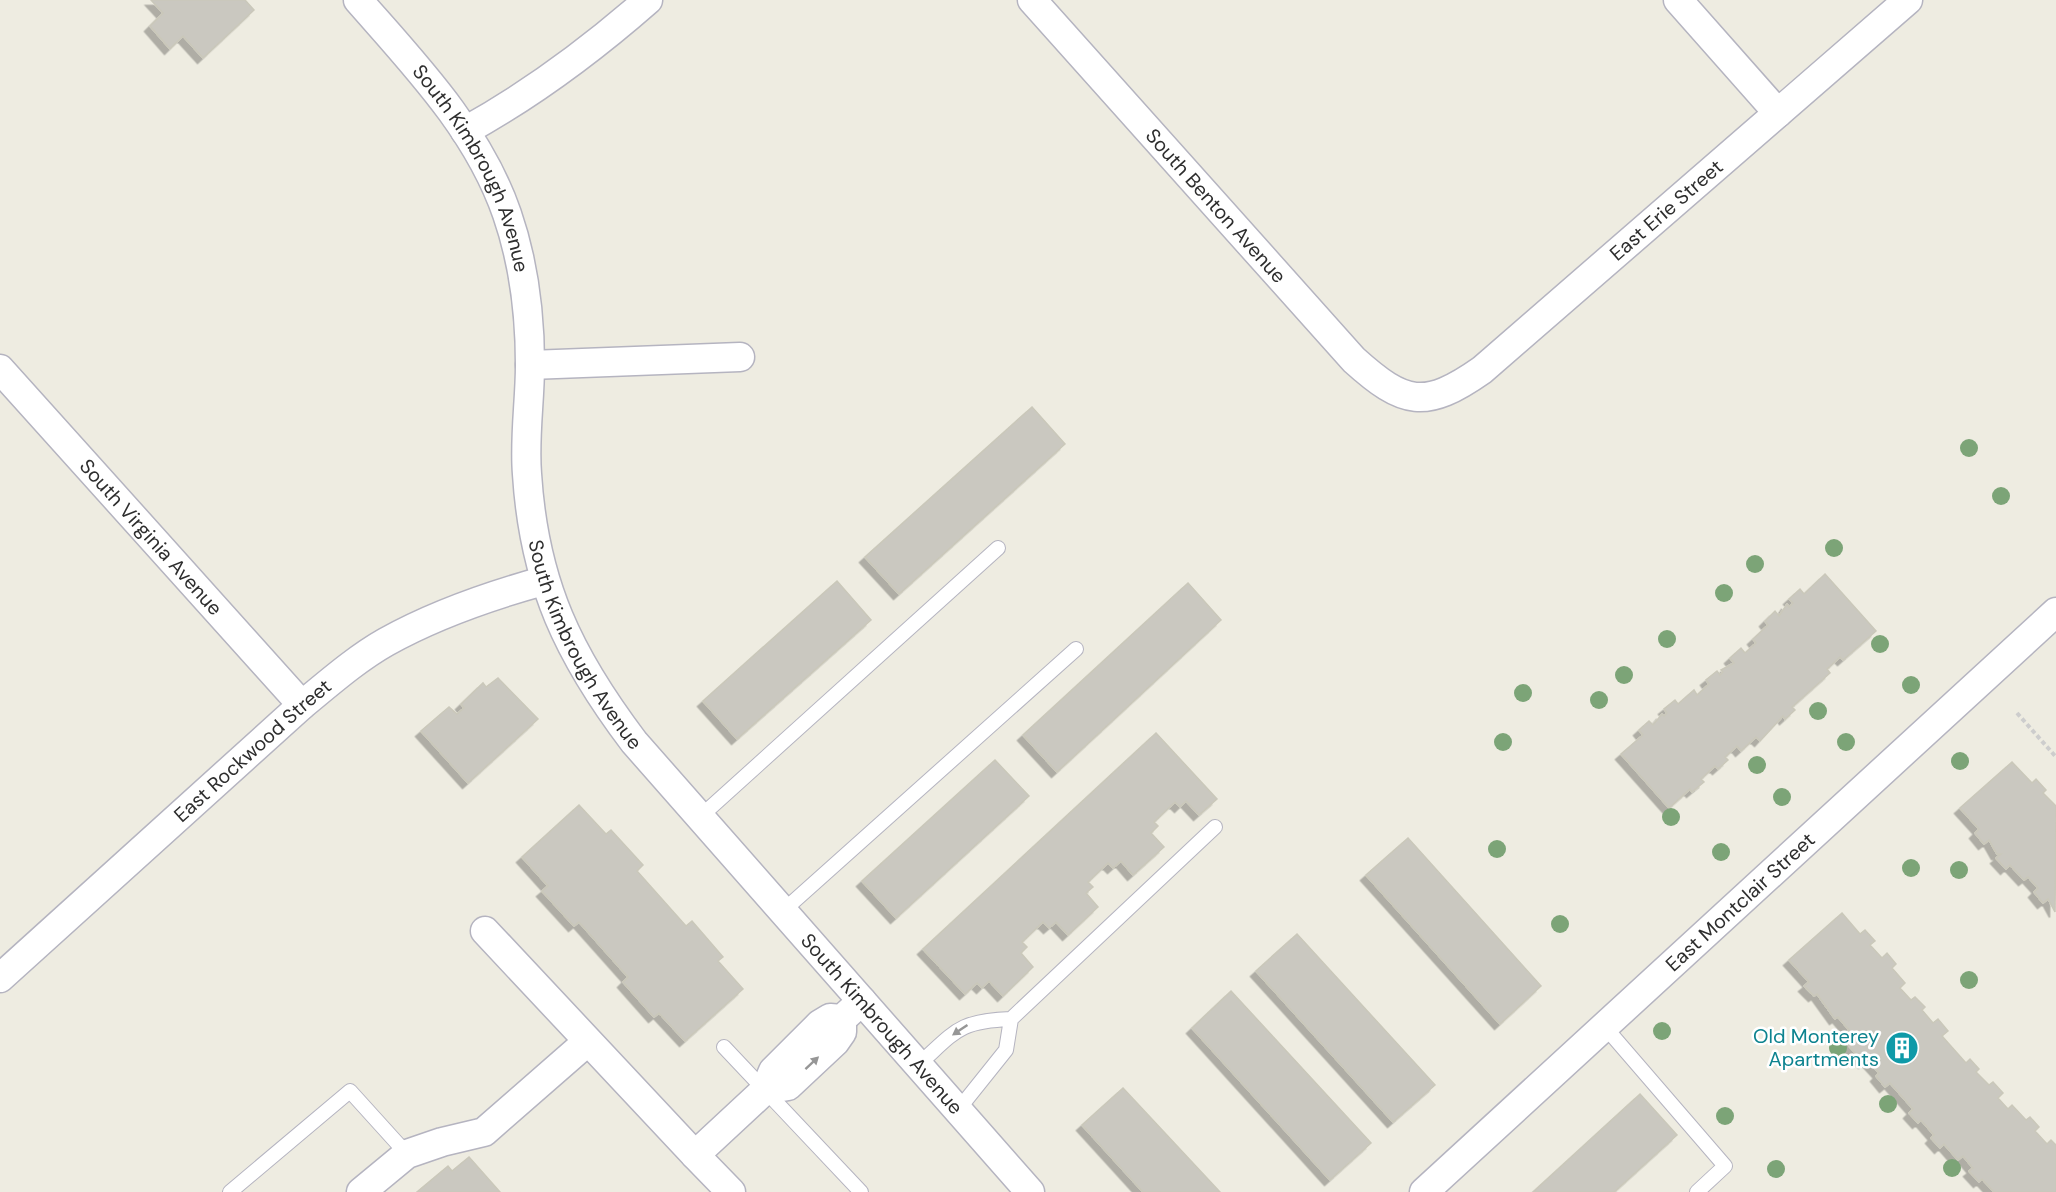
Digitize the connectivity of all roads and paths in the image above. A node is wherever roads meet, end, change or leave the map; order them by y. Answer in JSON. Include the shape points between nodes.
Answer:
{"nodes":[{"id":1,"x":358,"y":0,"type":"edge"},
{"id":2,"x":648,"y":0,"type":"edge"},
{"id":3,"x":1032,"y":0,"type":"edge"},
{"id":4,"x":1678,"y":0,"type":"edge"},
{"id":5,"x":1908,"y":0,"type":"edge"},
{"id":6,"x":1778,"y":112,"type":"junction"},
{"id":7,"x":465,"y":131,"type":"junction"},
{"id":8,"x":740,"y":357,"type":"dead end"},
{"id":9,"x":530,"y":365,"type":"junction"},
{"id":10,"x":0,"y":369,"type":"edge"},
{"id":11,"x":1412,"y":399,"type":"joint"},
{"id":12,"x":998,"y":548,"type":"dead end"},
{"id":13,"x":543,"y":580,"type":"junction"},
{"id":14,"x":2056,"y":612,"type":"edge"},
{"id":15,"x":1077,"y":649,"type":"dead end"},
{"id":16,"x":302,"y":705,"type":"junction"},
{"id":17,"x":2017,"y":712,"type":"dead end"},
{"id":18,"x":2056,"y":757,"type":"edge"},
{"id":19,"x":700,"y":817,"type":"junction"},
{"id":20,"x":1215,"y":827,"type":"dead end"},
{"id":21,"x":783,"y":911,"type":"junction"},
{"id":22,"x":485,"y":931,"type":"dead end"},
{"id":23,"x":0,"y":978,"type":"edge"},
{"id":24,"x":852,"y":1010,"type":"junction"},
{"id":25,"x":1011,"y":1019,"type":"junction"},
{"id":26,"x":1605,"y":1027,"type":"junction"},
{"id":27,"x":587,"y":1042,"type":"junction"},
{"id":28,"x":724,"y":1047,"type":"dead end"},
{"id":29,"x":918,"y":1065,"type":"junction"},
{"id":30,"x":765,"y":1090,"type":"junction"},
{"id":31,"x":958,"y":1110,"type":"junction"},
{"id":32,"x":407,"y":1154,"type":"junction"},
{"id":33,"x":696,"y":1155,"type":"junction"},
{"id":34,"x":230,"y":1192,"type":"edge"},
{"id":35,"x":361,"y":1192,"type":"edge"},
{"id":36,"x":731,"y":1192,"type":"edge"},
{"id":37,"x":861,"y":1192,"type":"edge"},
{"id":38,"x":1030,"y":1192,"type":"edge"},
{"id":39,"x":1424,"y":1192,"type":"edge"},
{"id":40,"x":1697,"y":1192,"type":"edge"}],
"edges":[{"from":1,"to":7,"type":"street","name":"South Kimbrough Avenue"},
{"from":2,"to":7,"type":"street","via":[[570,65],[517,102]]},
{"from":3,"to":11,"type":"street","name":"South Benton Avenue","via":[[1353,360],[1385,387]]},
{"from":4,"to":6,"type":"street"},
{"from":5,"to":6,"type":"street","name":"East Erie Street"},
{"from":6,"to":11,"type":"street","name":"East Erie Street","via":[[1482,370],[1451,390]]},
{"from":7,"to":9,"type":"street","name":"South Kimbrough Avenue","via":[[507,213],[520,259],[529,312]]},
{"from":8,"to":9,"type":"street"},
{"from":9,"to":13,"type":"street","name":"South Kimbrough Avenue","via":[[526,473]]},
{"from":10,"to":16,"type":"street","name":"South Virginia Avenue"},
{"from":12,"to":19,"type":"lane"},
{"from":13,"to":16,"type":"street","name":"East Rockwood Street","via":[[483,597],[385,643]]},
{"from":13,"to":19,"type":"street","name":"South Kimbrough Avenue","via":[[561,628],[607,706]]},
{"from":14,"to":26,"type":"street","name":"East Montclair Street"},
{"from":15,"to":21,"type":"lane"},
{"from":16,"to":23,"type":"street","name":"East Rockwood Street"},
{"from":17,"to":18,"type":"path"},
{"from":19,"to":21,"type":"street","name":"South Kimbrough Avenue"},
{"from":20,"to":25,"type":"lane"},
{"from":21,"to":24,"type":"street","name":"South Kimbrough Avenue"},
{"from":22,"to":27,"type":"street"},
{"from":24,"to":29,"type":"street","name":"South Kimbrough Avenue"},
{"from":24,"to":30,"type":"street","via":[[820,1024],[773,1071]]},
{"from":25,"to":29,"type":"lane","one_way":true,"via":[[972,1022],[957,1030]]},
{"from":25,"to":31,"type":"lane","via":[[1006,1050]]},
{"from":26,"to":39,"type":"street","name":"East Montclair Street"},
{"from":26,"to":40,"type":"lane","via":[[1725,1166]]},
{"from":27,"to":32,"type":"street","via":[[484,1132]]},
{"from":27,"to":33,"type":"street"},
{"from":28,"to":30,"type":"lane"},
{"from":29,"to":31,"type":"street","name":"South Kimbrough Avenue"},
{"from":30,"to":33,"type":"street"},
{"from":30,"to":37,"type":"lane"},
{"from":31,"to":38,"type":"street","name":"South Kimbrough Avenue"},
{"from":32,"to":34,"type":"lane","via":[[350,1091]]},
{"from":32,"to":35,"type":"street"},
{"from":33,"to":36,"type":"street"}]}
